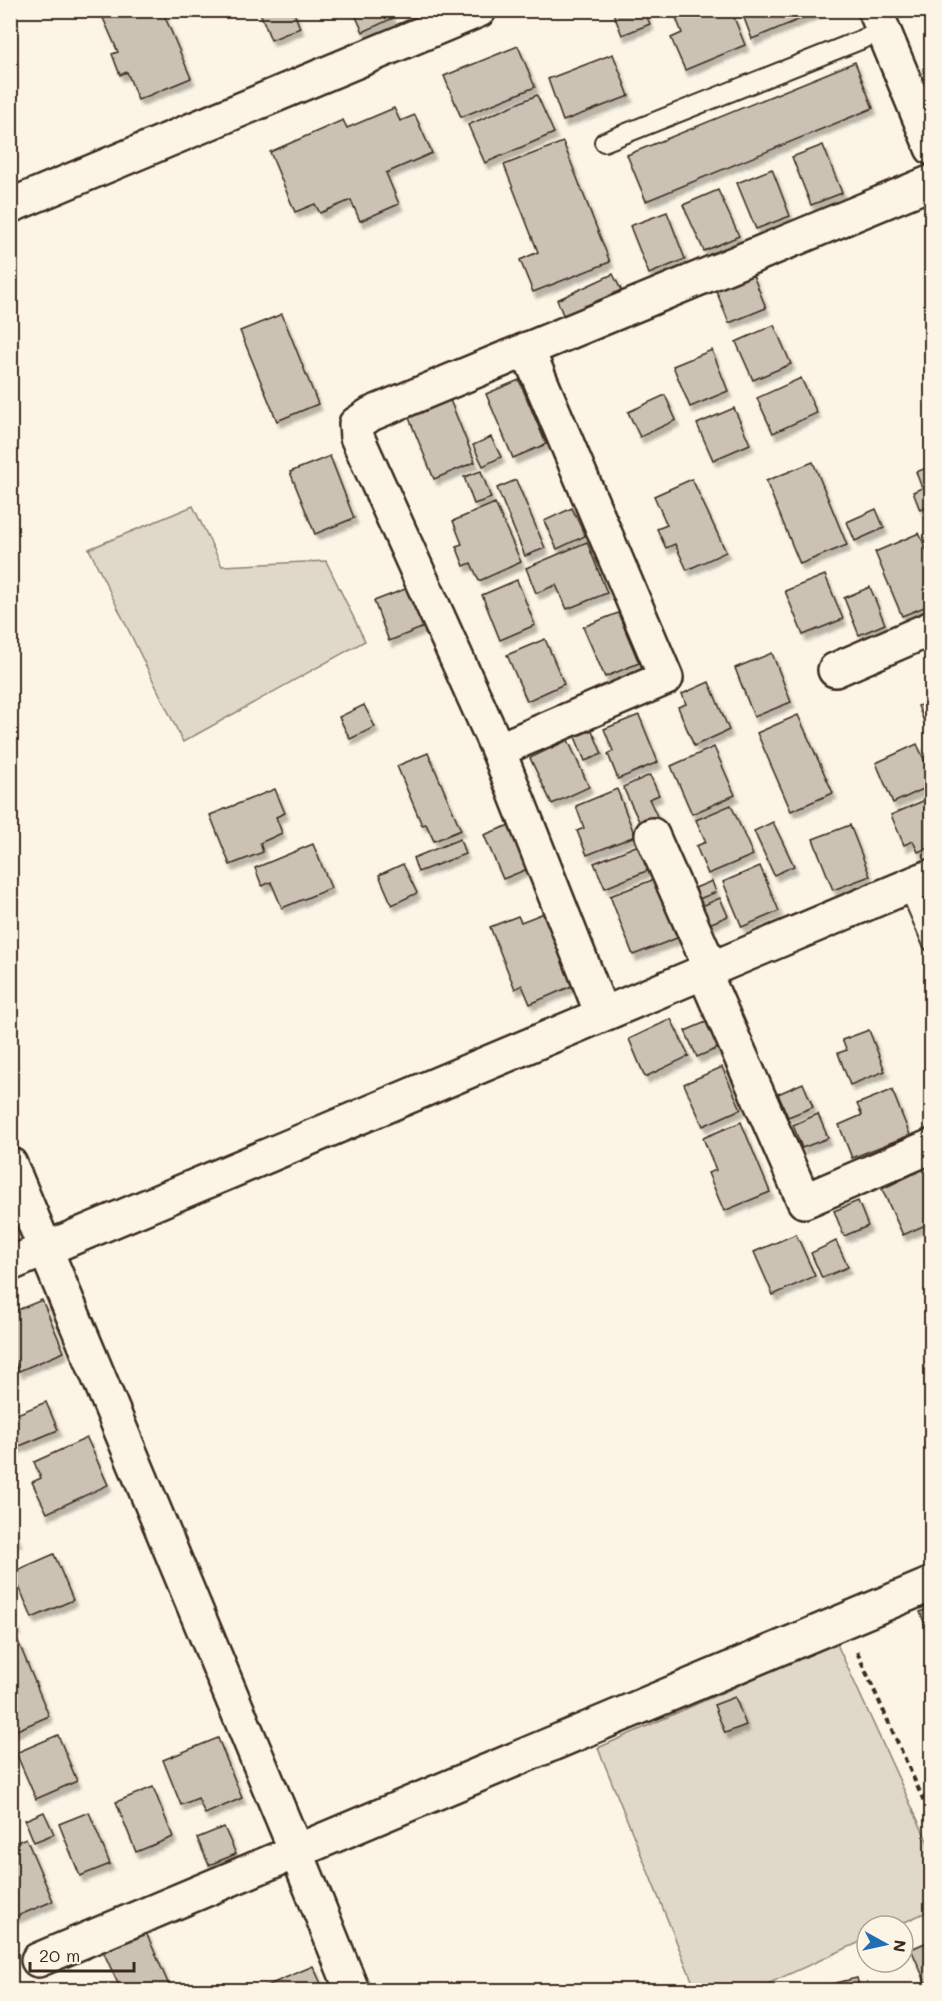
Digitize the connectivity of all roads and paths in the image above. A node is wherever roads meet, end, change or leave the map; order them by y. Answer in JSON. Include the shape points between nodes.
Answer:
{"nodes":[{"id":1,"x":479,"y":10,"type":"edge"},
{"id":2,"x":879,"y":21,"type":"edge"},
{"id":3,"x":604,"y":142,"type":"dead end"},
{"id":4,"x":932,"y":148,"type":"edge"},
{"id":5,"x":932,"y":182,"type":"edge"},
{"id":6,"x":10,"y":206,"type":"edge"},
{"id":7,"x":527,"y":349,"type":"junction"},
{"id":8,"x":932,"y":628,"type":"edge"},
{"id":9,"x":835,"y":670,"type":"dead end"},
{"id":10,"x":498,"y":750,"type":"junction"},
{"id":11,"x":652,"y":835,"type":"dead end"},
{"id":12,"x":920,"y":881,"type":"edge"},
{"id":13,"x":932,"y":942,"type":"edge"},
{"id":14,"x":707,"y":971,"type":"junction"},
{"id":15,"x":602,"y":1014,"type":"junction"},
{"id":16,"x":932,"y":1146,"type":"edge"},
{"id":17,"x":10,"y":1164,"type":"edge"},
{"id":18,"x":45,"y":1249,"type":"junction"},
{"id":19,"x":10,"y":1264,"type":"edge"},
{"id":20,"x":932,"y":1584,"type":"edge"},
{"id":21,"x":844,"y":1621,"type":"junction"},
{"id":22,"x":932,"y":1819,"type":"edge"},
{"id":23,"x":296,"y":1851,"type":"junction"},
{"id":24,"x":38,"y":1960,"type":"dead end"},
{"id":25,"x":352,"y":1990,"type":"edge"}],
"edges":[{"from":1,"to":6,"type":"street"},
{"from":2,"to":3,"type":"lane"},
{"from":2,"to":4,"type":"street"},
{"from":5,"to":7,"type":"street"},
{"from":7,"to":10,"type":"street","via":[[666,678]]},
{"from":7,"to":10,"type":"street","via":[[371,414],[356,424],[357,437]]},
{"from":8,"to":9,"type":"street"},
{"from":10,"to":15,"type":"street"},
{"from":11,"to":14,"type":"street"},
{"from":12,"to":13,"type":"lane"},
{"from":12,"to":14,"type":"street"},
{"from":14,"to":15,"type":"street"},
{"from":14,"to":16,"type":"street","via":[[804,1201]]},
{"from":15,"to":18,"type":"street"},
{"from":17,"to":18,"type":"street"},
{"from":18,"to":19,"type":"street"},
{"from":18,"to":23,"type":"street"},
{"from":20,"to":21,"type":"street"},
{"from":21,"to":22,"type":"path"},
{"from":21,"to":23,"type":"street"},
{"from":23,"to":24,"type":"street"},
{"from":23,"to":25,"type":"street"}]}
